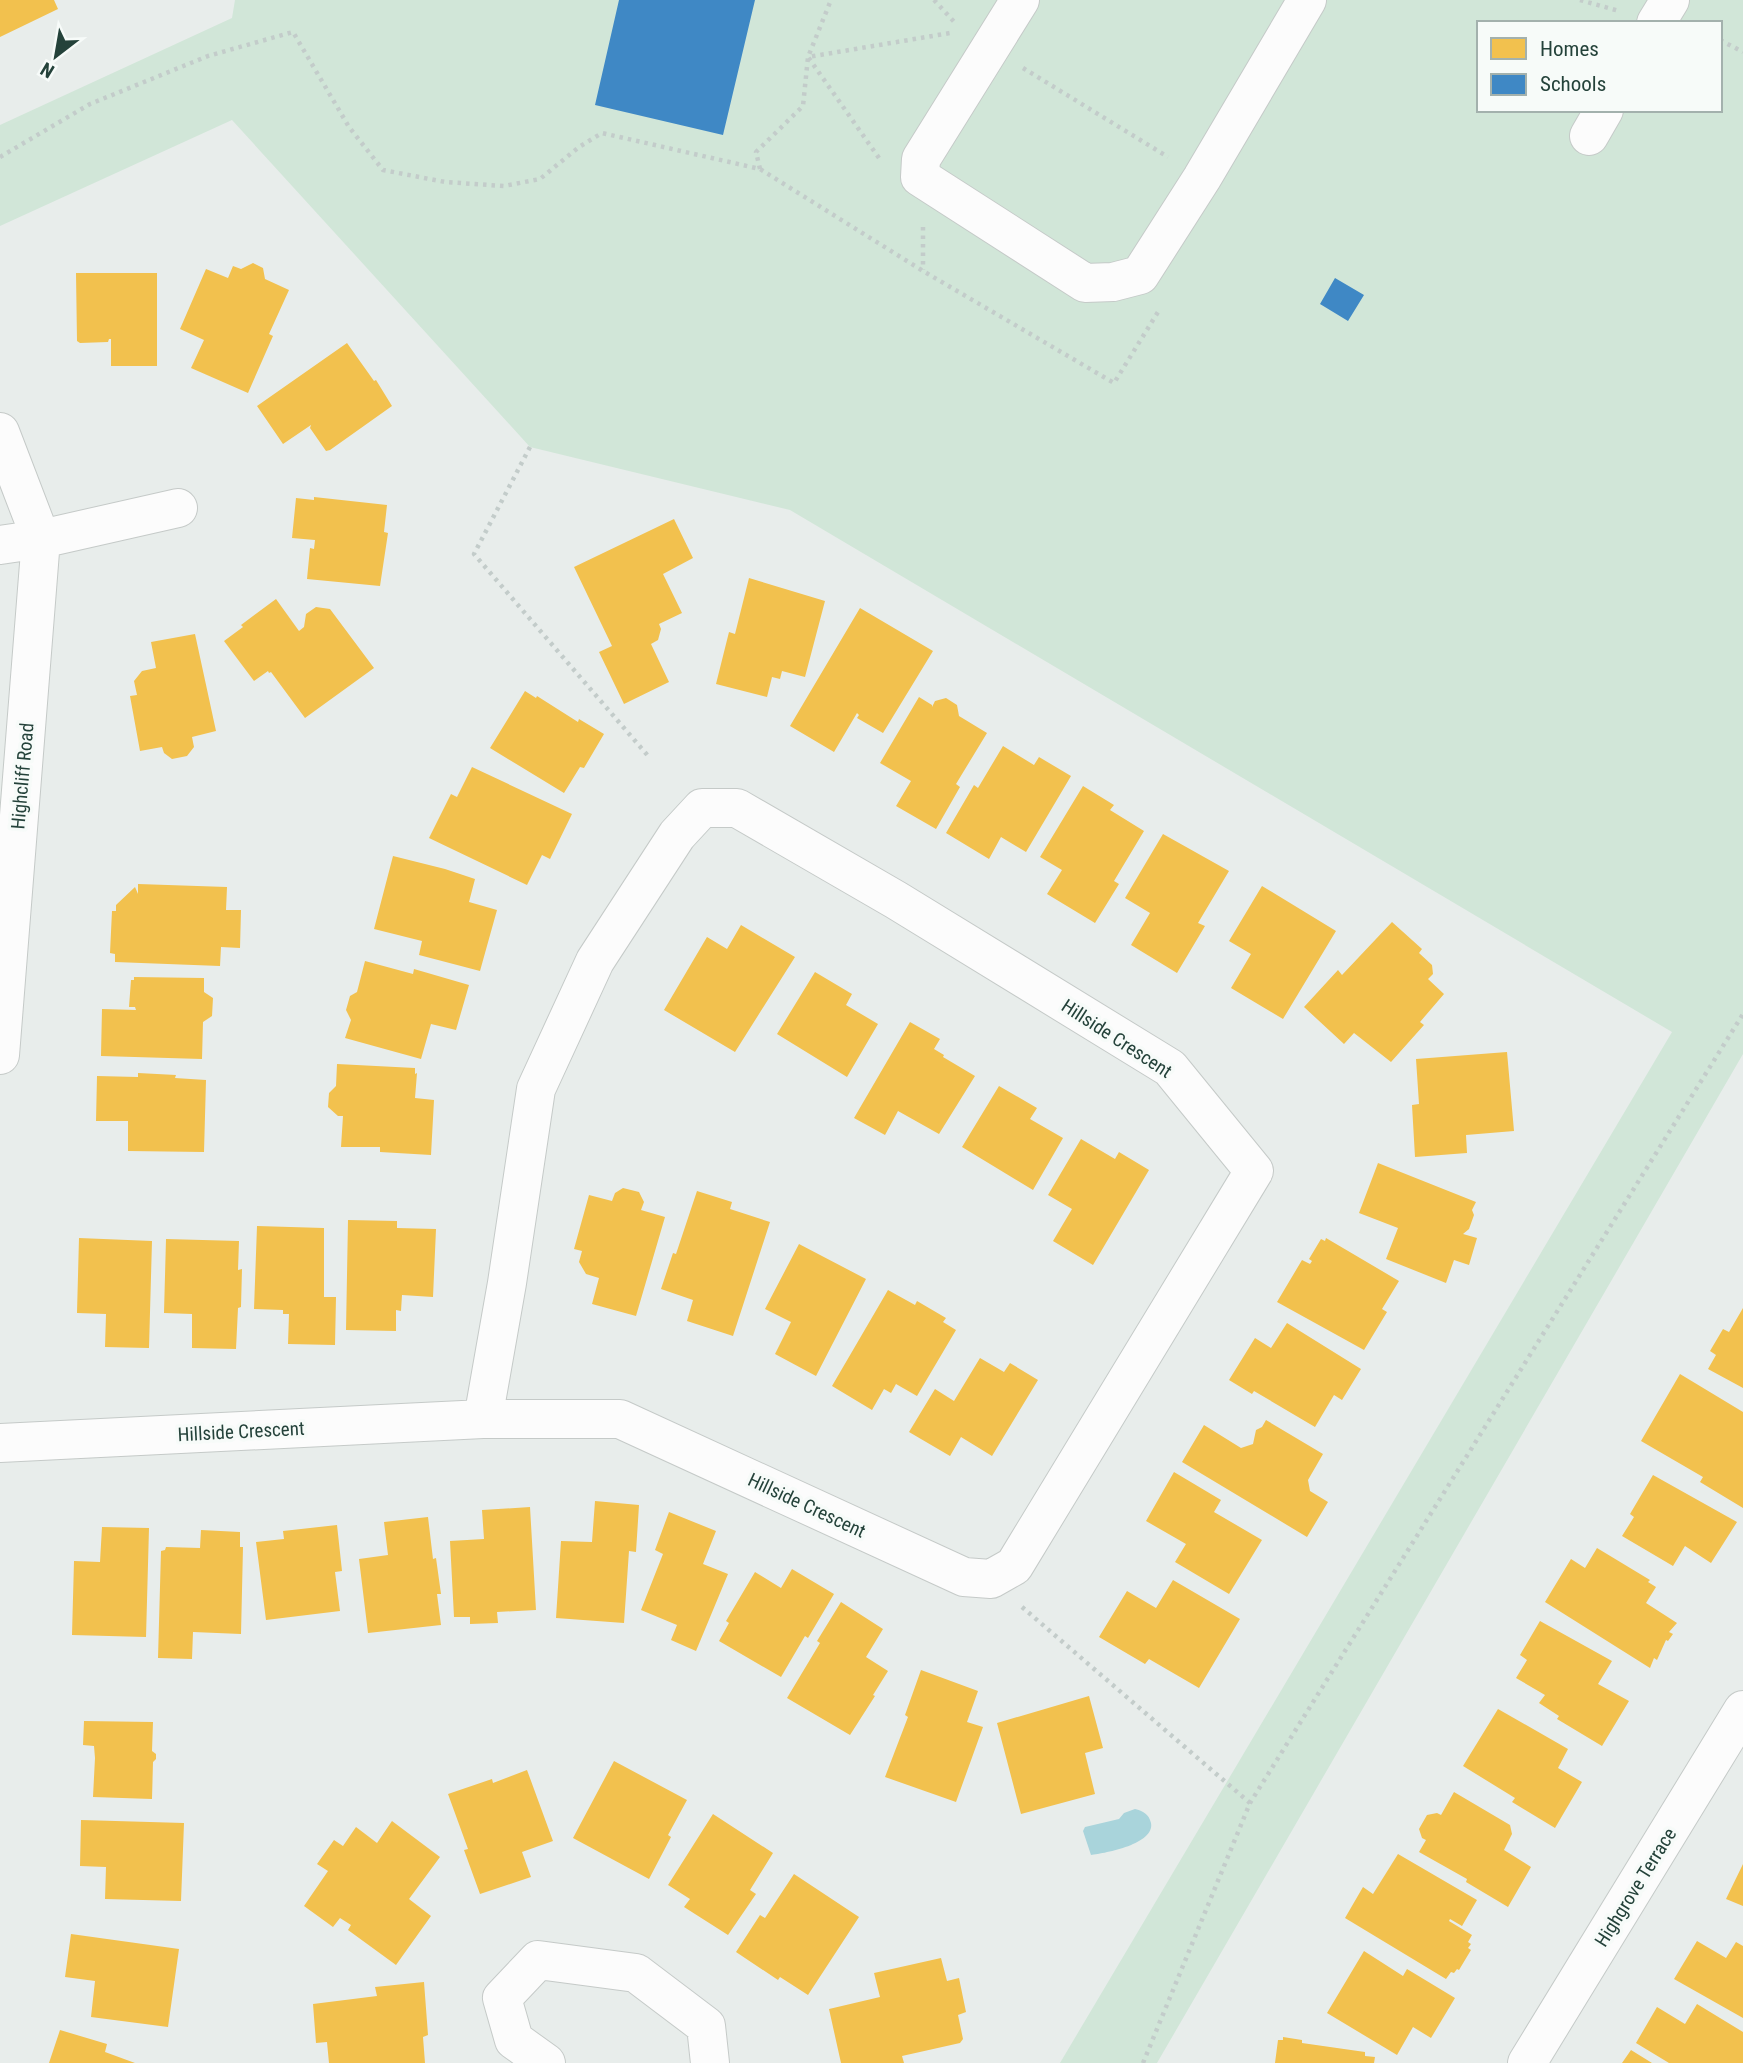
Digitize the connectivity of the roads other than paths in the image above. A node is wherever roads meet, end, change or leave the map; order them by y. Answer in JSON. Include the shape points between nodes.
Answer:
{"nodes":[{"id":1,"x":1020,"y":0,"type":"edge"},
{"id":2,"x":1307,"y":0,"type":"edge"},
{"id":3,"x":1670,"y":0,"type":"edge"},
{"id":4,"x":1657,"y":21,"type":"edge"},
{"id":5,"x":0,"y":432,"type":"edge"},
{"id":6,"x":178,"y":508,"type":"dead end"},
{"id":7,"x":41,"y":539,"type":"junction"},
{"id":8,"x":0,"y":545,"type":"edge"},
{"id":9,"x":0,"y":1055,"type":"edge"},
{"id":10,"x":482,"y":1419,"type":"junction"},
{"id":11,"x":0,"y":1443,"type":"edge"},
{"id":12,"x":1743,"y":1710,"type":"edge"},
{"id":13,"x":546,"y":2063,"type":"edge"},
{"id":14,"x":709,"y":2063,"type":"edge"},
{"id":15,"x":1527,"y":2063,"type":"edge"}],
"edges":[{"from":1,"to":2,"type":"street","via":[[921,159],[919,177],[1085,283],[1139,275]]},
{"from":3,"to":4,"type":"street"},
{"from":5,"to":7,"type":"street","name":"Highcliff Road"},
{"from":6,"to":7,"type":"street"},
{"from":7,"to":8,"type":"street"},
{"from":7,"to":9,"type":"street","name":"Highcliff Road"},
{"from":10,"to":10,"type":"street","name":"Hillside Crescent","via":[[536,1089],[595,961],[677,835],[702,808],[737,808],[1170,1068],[1254,1171],[1014,1566],[990,1579],[964,1577],[620,1419]]},
{"from":10,"to":11,"type":"street","name":"Hillside Crescent"},
{"from":12,"to":15,"type":"street","name":"Highgrove Terrace"},
{"from":13,"to":14,"type":"street","via":[[514,2039],[502,1998],[537,1960],[636,1973],[706,2026]]}]}
